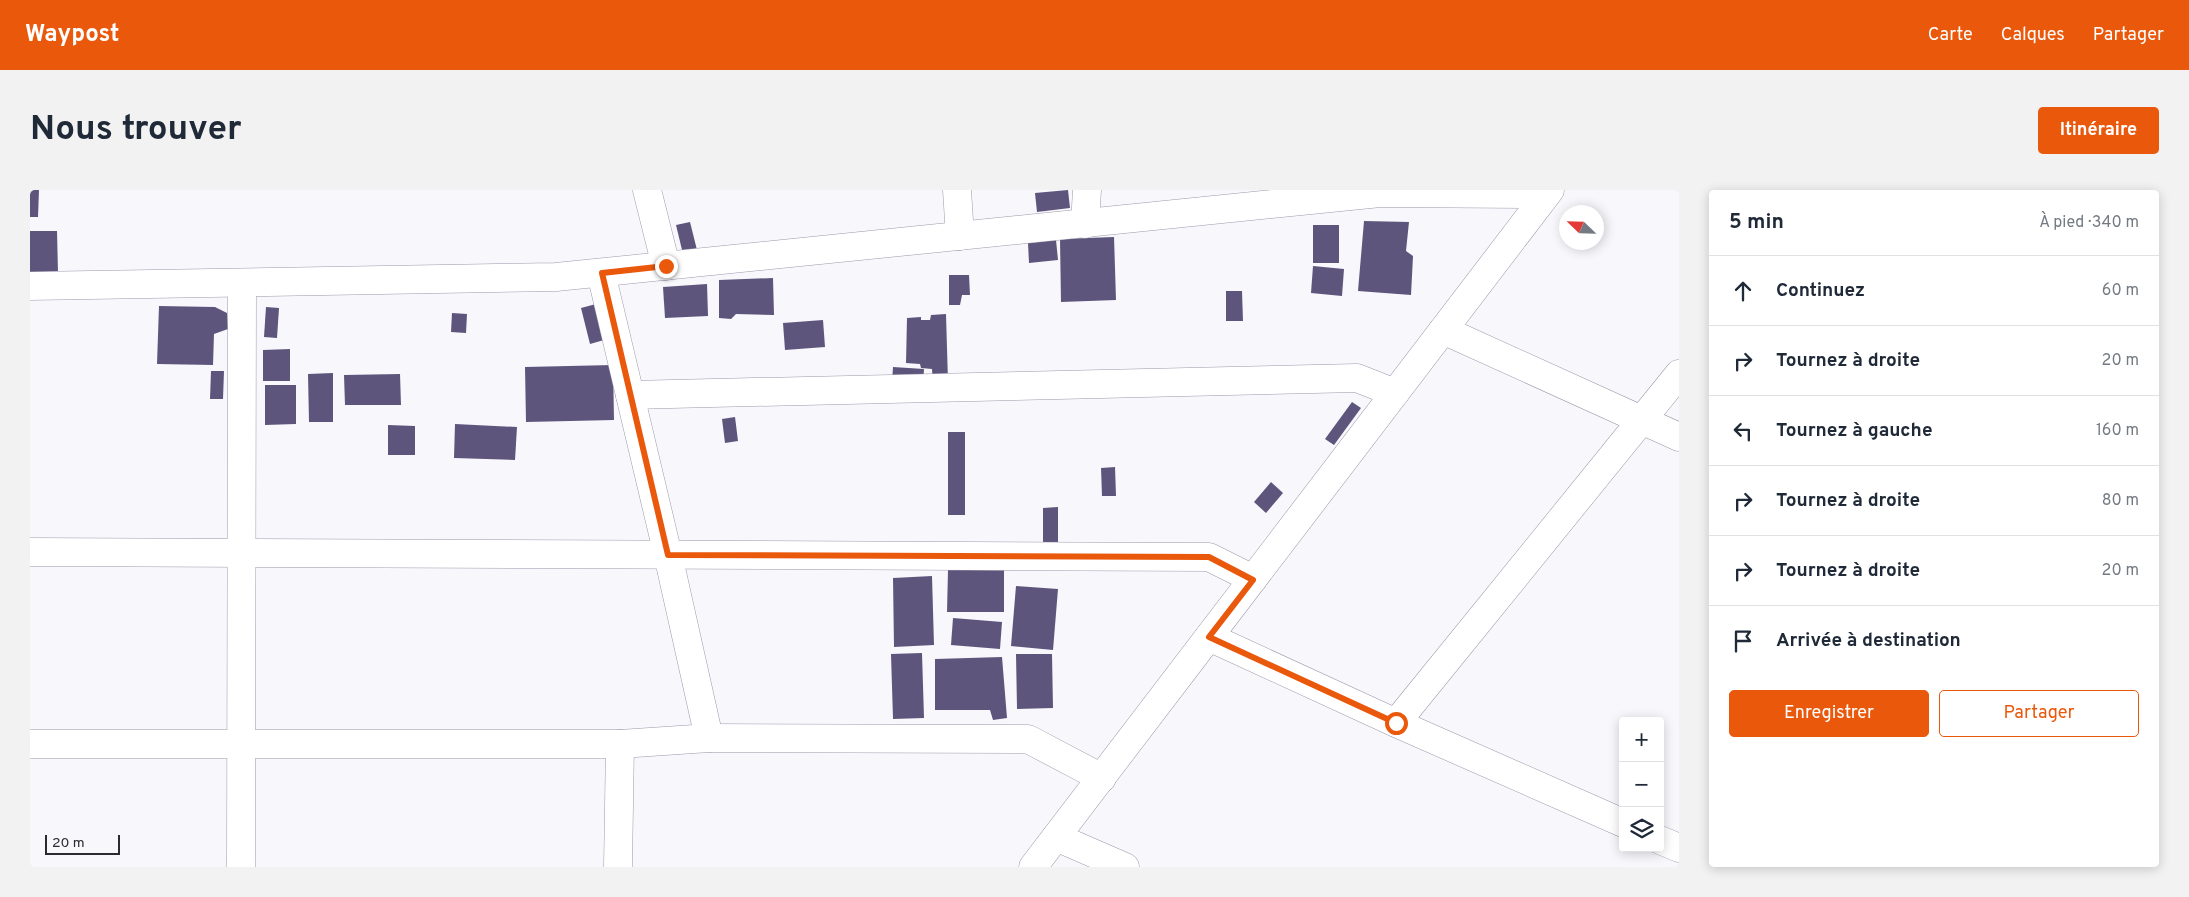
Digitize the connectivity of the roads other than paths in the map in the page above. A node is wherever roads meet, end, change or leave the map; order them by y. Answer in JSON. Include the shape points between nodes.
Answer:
{"nodes":[{"id":1,"x":646,"y":190,"type":"edge"},
{"id":2,"x":957,"y":190,"type":"edge"},
{"id":3,"x":1087,"y":190,"type":"edge"},
{"id":4,"x":1548,"y":192,"type":"edge"},
{"id":5,"x":1085,"y":224,"type":"junction"},
{"id":6,"x":960,"y":236,"type":"junction"},
{"id":7,"x":666,"y":266,"type":"junction"},
{"id":8,"x":602,"y":273,"type":"junction"},
{"id":9,"x":242,"y":283,"type":"junction"},
{"id":10,"x":30,"y":286,"type":"edge"},
{"id":11,"x":1443,"y":330,"type":"junction"},
{"id":12,"x":1679,"y":374,"type":"edge"},
{"id":13,"x":1395,"y":394,"type":"junction"},
{"id":14,"x":630,"y":395,"type":"junction"},
{"id":15,"x":1642,"y":421,"type":"junction"},
{"id":16,"x":1679,"y":437,"type":"edge"},
{"id":17,"x":30,"y":552,"type":"edge"},
{"id":18,"x":242,"y":553,"type":"junction"},
{"id":19,"x":668,"y":555,"type":"junction"},
{"id":20,"x":1253,"y":580,"type":"junction"},
{"id":21,"x":1209,"y":637,"type":"junction"},
{"id":22,"x":1396,"y":723,"type":"junction"},
{"id":23,"x":709,"y":738,"type":"junction"},
{"id":24,"x":30,"y":744,"type":"edge"},
{"id":25,"x":241,"y":744,"type":"junction"},
{"id":26,"x":620,"y":744,"type":"junction"},
{"id":27,"x":1102,"y":778,"type":"junction"},
{"id":28,"x":1619,"y":822,"type":"edge"},
{"id":29,"x":1056,"y":837,"type":"junction"},
{"id":30,"x":1664,"y":842,"type":"edge"},
{"id":31,"x":1679,"y":848,"type":"edge"},
{"id":32,"x":241,"y":867,"type":"edge"},
{"id":33,"x":618,"y":867,"type":"edge"},
{"id":34,"x":1034,"y":867,"type":"edge"},
{"id":35,"x":1125,"y":867,"type":"edge"}],
"edges":[{"from":1,"to":7,"type":"street"},
{"from":2,"to":6,"type":"street"},
{"from":3,"to":5,"type":"street"},
{"from":4,"to":5,"type":"street","via":[[1380,193]]},
{"from":4,"to":11,"type":"street"},
{"from":5,"to":6,"type":"street"},
{"from":6,"to":7,"type":"street"},
{"from":7,"to":8,"type":"street"},
{"from":8,"to":9,"type":"street","via":[[556,278]]},
{"from":8,"to":14,"type":"street"},
{"from":9,"to":10,"type":"street"},
{"from":9,"to":18,"type":"street"},
{"from":11,"to":13,"type":"street"},
{"from":11,"to":15,"type":"street"},
{"from":12,"to":15,"type":"street"},
{"from":13,"to":14,"type":"street","via":[[1357,378]]},
{"from":13,"to":20,"type":"street"},
{"from":14,"to":19,"type":"street"},
{"from":15,"to":16,"type":"street"},
{"from":15,"to":22,"type":"street"},
{"from":17,"to":18,"type":"street"},
{"from":18,"to":19,"type":"street"},
{"from":18,"to":25,"type":"street"},
{"from":19,"to":20,"type":"street","via":[[1209,557]]},
{"from":19,"to":23,"type":"street"},
{"from":20,"to":21,"type":"street"},
{"from":21,"to":22,"type":"street"},
{"from":21,"to":27,"type":"street"},
{"from":22,"to":28,"type":"street"},
{"from":23,"to":26,"type":"street"},
{"from":23,"to":27,"type":"street","via":[[1028,740]]},
{"from":24,"to":25,"type":"street"},
{"from":25,"to":26,"type":"street"},
{"from":25,"to":32,"type":"street"},
{"from":26,"to":33,"type":"street"},
{"from":27,"to":29,"type":"street"},
{"from":29,"to":34,"type":"street"},
{"from":29,"to":35,"type":"street"},
{"from":30,"to":31,"type":"street"}]}
